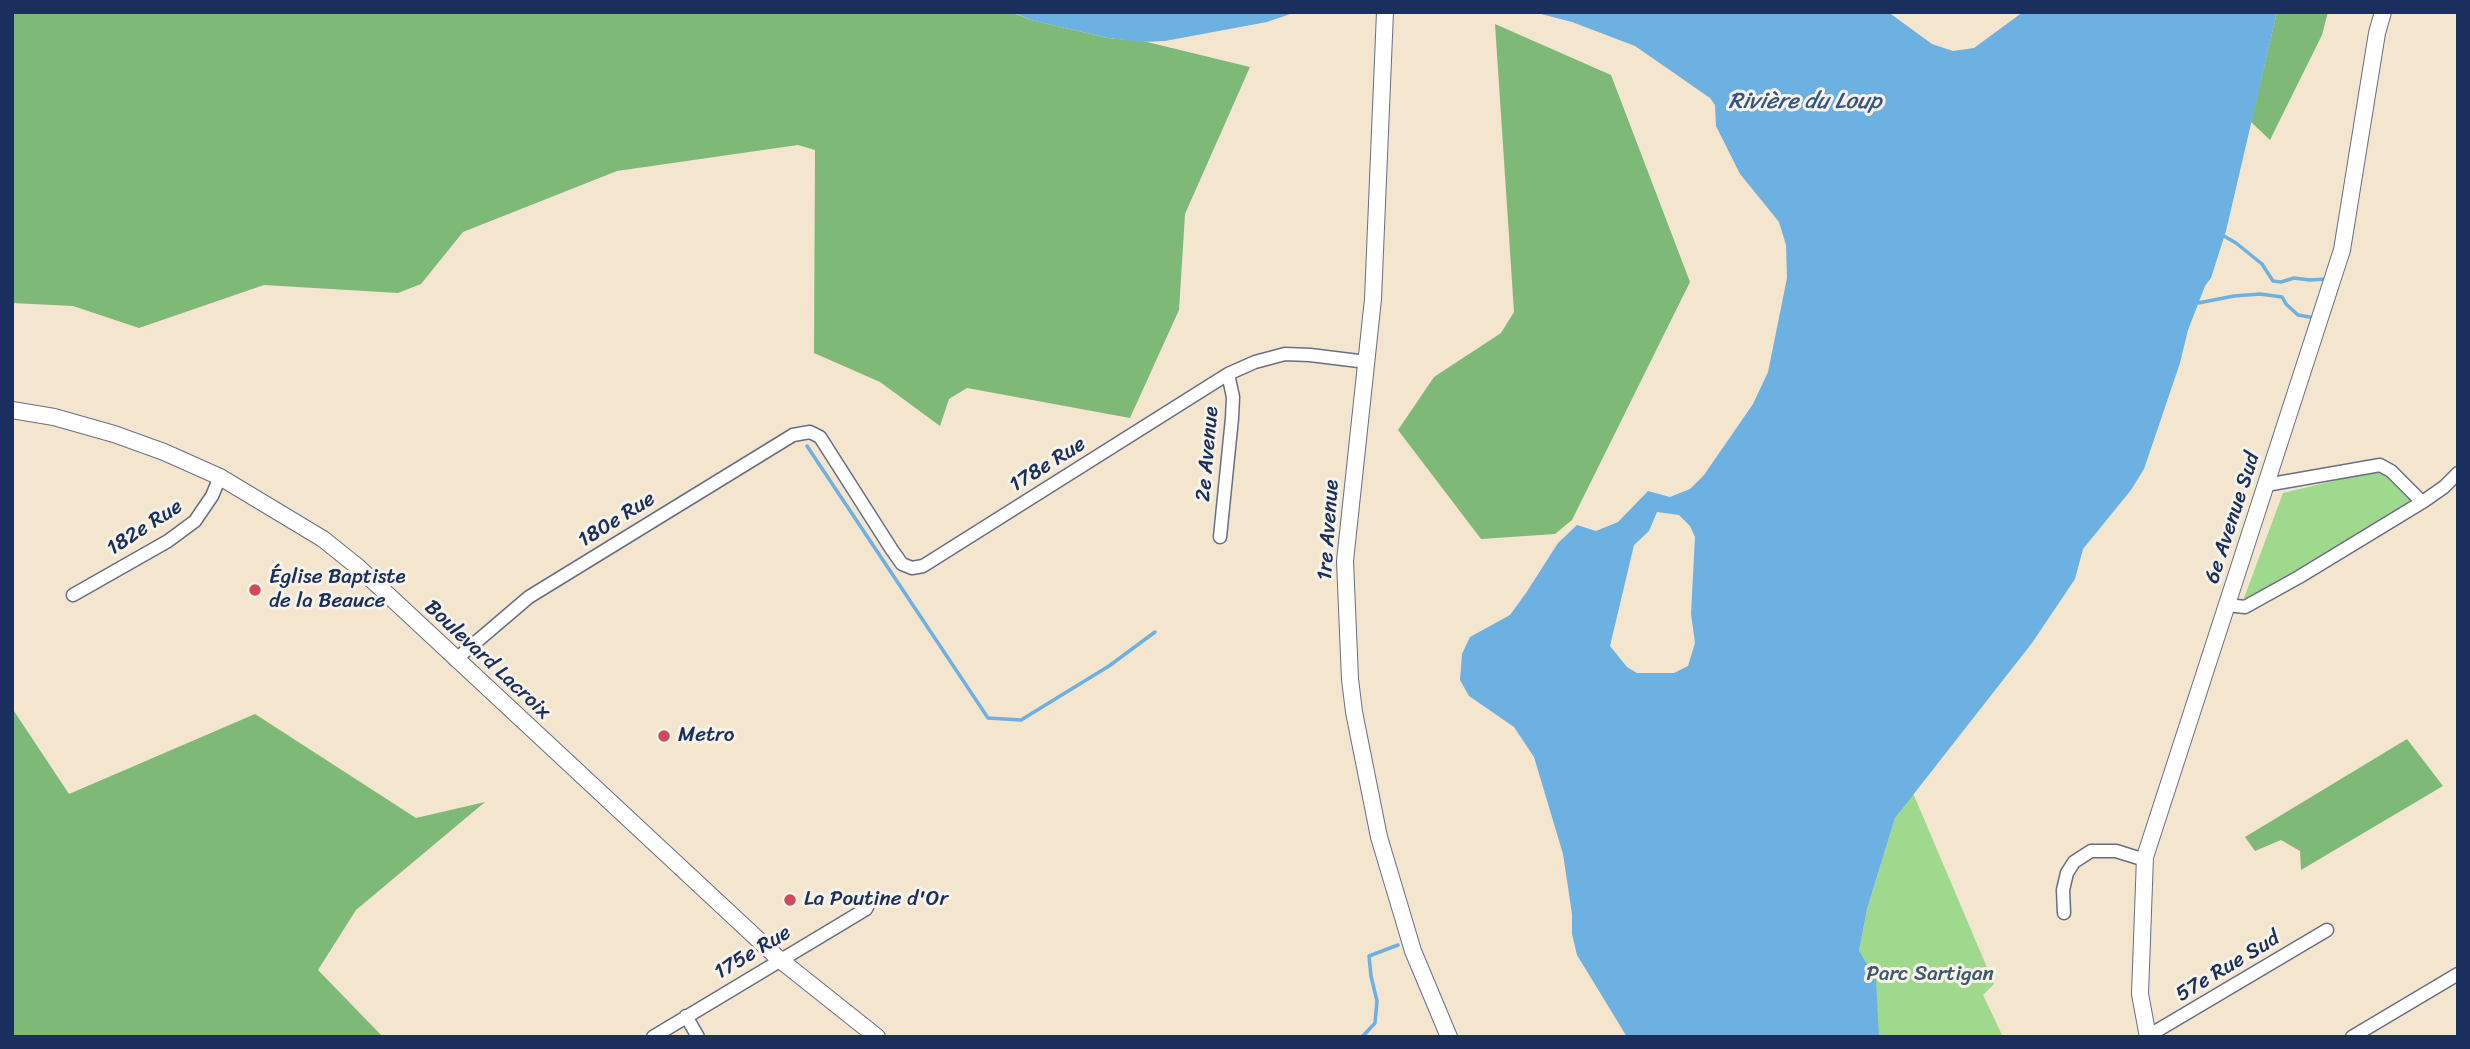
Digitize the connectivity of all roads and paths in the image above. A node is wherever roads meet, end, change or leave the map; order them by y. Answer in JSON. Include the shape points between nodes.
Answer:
{"nodes":[{"id":1,"x":1385,"y":12,"type":"edge"},
{"id":2,"x":2383,"y":12,"type":"edge"},
{"id":3,"x":1367,"y":362,"type":"junction"},
{"id":4,"x":1228,"y":374,"type":"junction"},
{"id":5,"x":12,"y":410,"type":"edge"},
{"id":6,"x":810,"y":432,"type":"joint"},
{"id":7,"x":2458,"y":473,"type":"edge"},
{"id":8,"x":220,"y":477,"type":"junction"},
{"id":9,"x":2266,"y":485,"type":"junction"},
{"id":10,"x":2422,"y":502,"type":"junction"},
{"id":11,"x":1220,"y":537,"type":"dead end"},
{"id":12,"x":74,"y":594,"type":"dead end"},
{"id":13,"x":2227,"y":605,"type":"junction"},
{"id":14,"x":455,"y":660,"type":"junction"},
{"id":15,"x":2145,"y":860,"type":"junction"},
{"id":16,"x":870,"y":901,"type":"dead end"},
{"id":17,"x":2064,"y":913,"type":"dead end"},
{"id":18,"x":2327,"y":930,"type":"dead end"},
{"id":19,"x":779,"y":959,"type":"junction"},
{"id":20,"x":2458,"y":974,"type":"edge"},
{"id":21,"x":687,"y":1016,"type":"junction"},
{"id":22,"x":2148,"y":1036,"type":"edge"},
{"id":23,"x":653,"y":1037,"type":"edge"},
{"id":24,"x":698,"y":1037,"type":"edge"},
{"id":25,"x":877,"y":1037,"type":"edge"},
{"id":26,"x":1449,"y":1037,"type":"edge"},
{"id":27,"x":2353,"y":1037,"type":"edge"}],
"edges":[{"from":1,"to":3,"type":"main road","name":"1re Avenue"},
{"from":2,"to":9,"type":"main road","name":"6e Avenue Sud","via":[[2342,250]]},
{"from":3,"to":4,"type":"street","name":"178e Rue","via":[[1285,354]]},
{"from":3,"to":26,"type":"main road","name":"1re Avenue","via":[[1345,561],[1354,712],[1378,837],[1413,951]]},
{"from":4,"to":6,"type":"street","name":"178e Rue","via":[[923,566],[912,568],[898,559],[827,446]]},
{"from":4,"to":11,"type":"street","name":"2e Avenue","via":[[1232,418]]},
{"from":5,"to":8,"type":"main road","name":"Boulevard Lacroix","via":[[114,434]]},
{"from":6,"to":14,"type":"street","name":"180e Rue","via":[[793,435],[529,597]]},
{"from":7,"to":10,"type":"street"},
{"from":8,"to":12,"type":"street","name":"182e Rue","via":[[195,521]]},
{"from":8,"to":14,"type":"main road","name":"Boulevard Lacroix","via":[[323,539]]},
{"from":9,"to":10,"type":"street","via":[[2380,466]]},
{"from":9,"to":13,"type":"main road","name":"6e Avenue Sud"},
{"from":10,"to":13,"type":"street","via":[[2245,607]]},
{"from":13,"to":15,"type":"main road","name":"6e Avenue Sud"},
{"from":14,"to":19,"type":"main road","name":"Boulevard Lacroix"},
{"from":15,"to":17,"type":"street","via":[[2116,851],[2091,851],[2074,862],[2063,890]]},
{"from":15,"to":22,"type":"main road","name":"6e Avenue Sud","via":[[2140,994]]},
{"from":16,"to":19,"type":"street","name":"175e Rue","via":[[866,909]]},
{"from":18,"to":22,"type":"street","name":"57e Rue Sud"},
{"from":19,"to":21,"type":"street","name":"175e Rue"},
{"from":19,"to":25,"type":"main road","name":"Boulevard Lacroix"},
{"from":20,"to":27,"type":"street"},
{"from":21,"to":23,"type":"street","name":"175e Rue"},
{"from":21,"to":24,"type":"street"}]}
